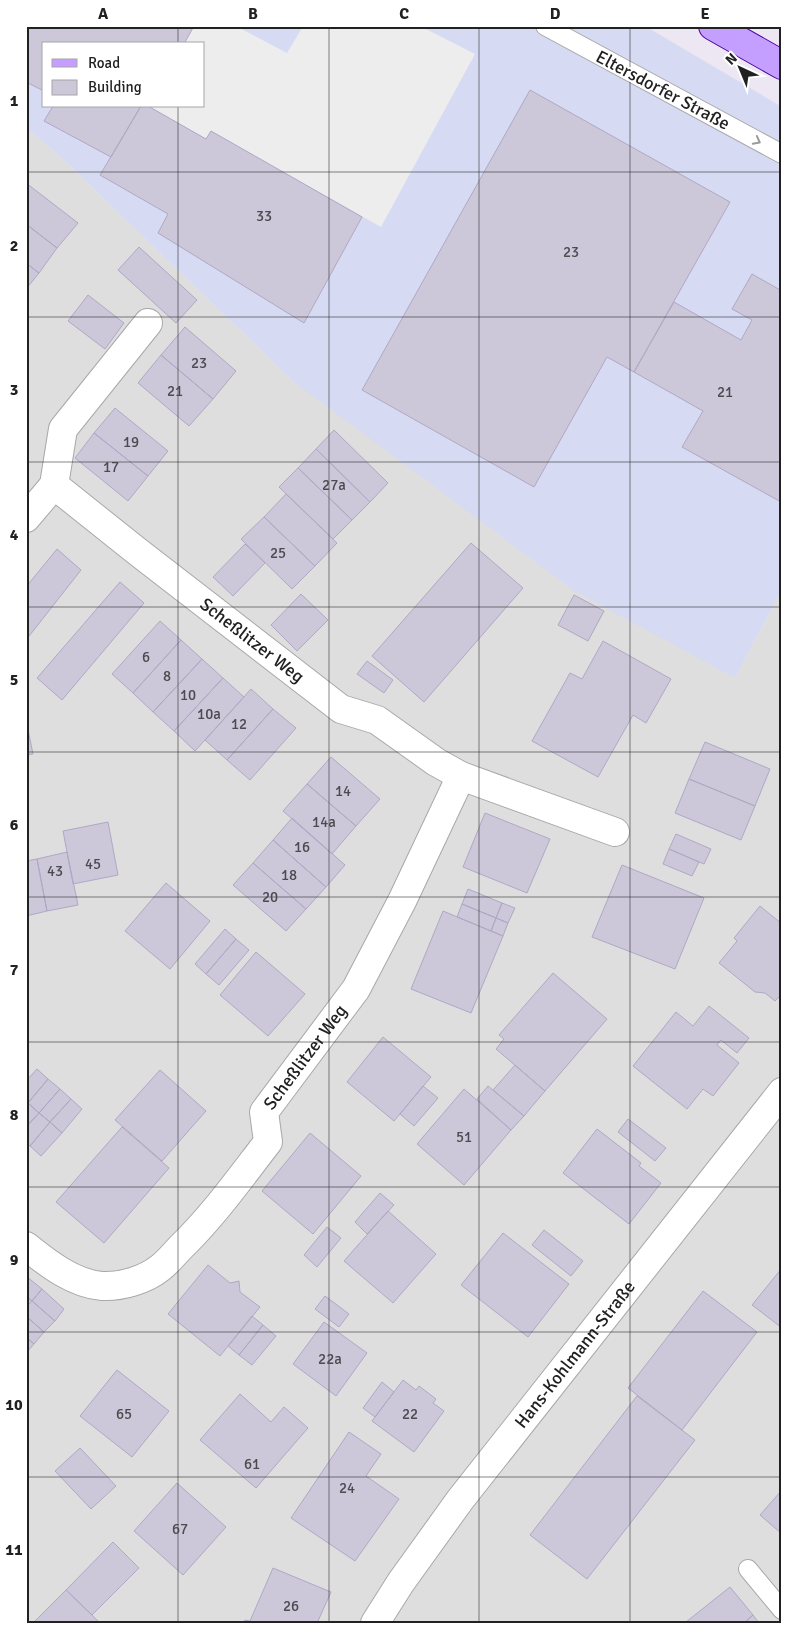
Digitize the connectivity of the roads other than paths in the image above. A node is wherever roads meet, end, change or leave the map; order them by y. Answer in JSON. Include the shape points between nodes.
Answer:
{"nodes":[{"id":1,"x":545,"y":26,"type":"edge"},
{"id":2,"x":713,"y":26,"type":"edge"},
{"id":3,"x":782,"y":65,"type":"edge"},
{"id":4,"x":782,"y":154,"type":"edge"},
{"id":5,"x":148,"y":323,"type":"dead end"},
{"id":6,"x":54,"y":485,"type":"junction"},
{"id":7,"x":26,"y":518,"type":"edge"},
{"id":8,"x":461,"y":776,"type":"junction"},
{"id":9,"x":615,"y":832,"type":"dead end"},
{"id":10,"x":782,"y":1092,"type":"edge"},
{"id":11,"x":26,"y":1246,"type":"edge"},
{"id":12,"x":748,"y":1568,"type":"dead end"},
{"id":13,"x":782,"y":1610,"type":"edge"},
{"id":14,"x":376,"y":1623,"type":"edge"}],
"edges":[{"from":1,"to":4,"type":"lane","name":"Eltersdorfer Straße","one_way":true},
{"from":2,"to":3,"type":"main road"},
{"from":5,"to":6,"type":"street","via":[[63,429]]},
{"from":6,"to":7,"type":"street"},
{"from":6,"to":8,"type":"street","name":"Scheßlitzer Weg","via":[[341,709],[377,720]]},
{"from":8,"to":9,"type":"street","name":"Scheßlitzer Weg"},
{"from":8,"to":11,"type":"street","name":"Scheßlitzer Weg","via":[[356,989],[264,1112],[268,1142],[203,1226],[159,1269],[128,1283],[103,1286],[82,1282],[54,1267]]},
{"from":10,"to":14,"type":"street","name":"Hans-Kohlmann-Straße","via":[[460,1500]]},
{"from":12,"to":13,"type":"lane"}]}
